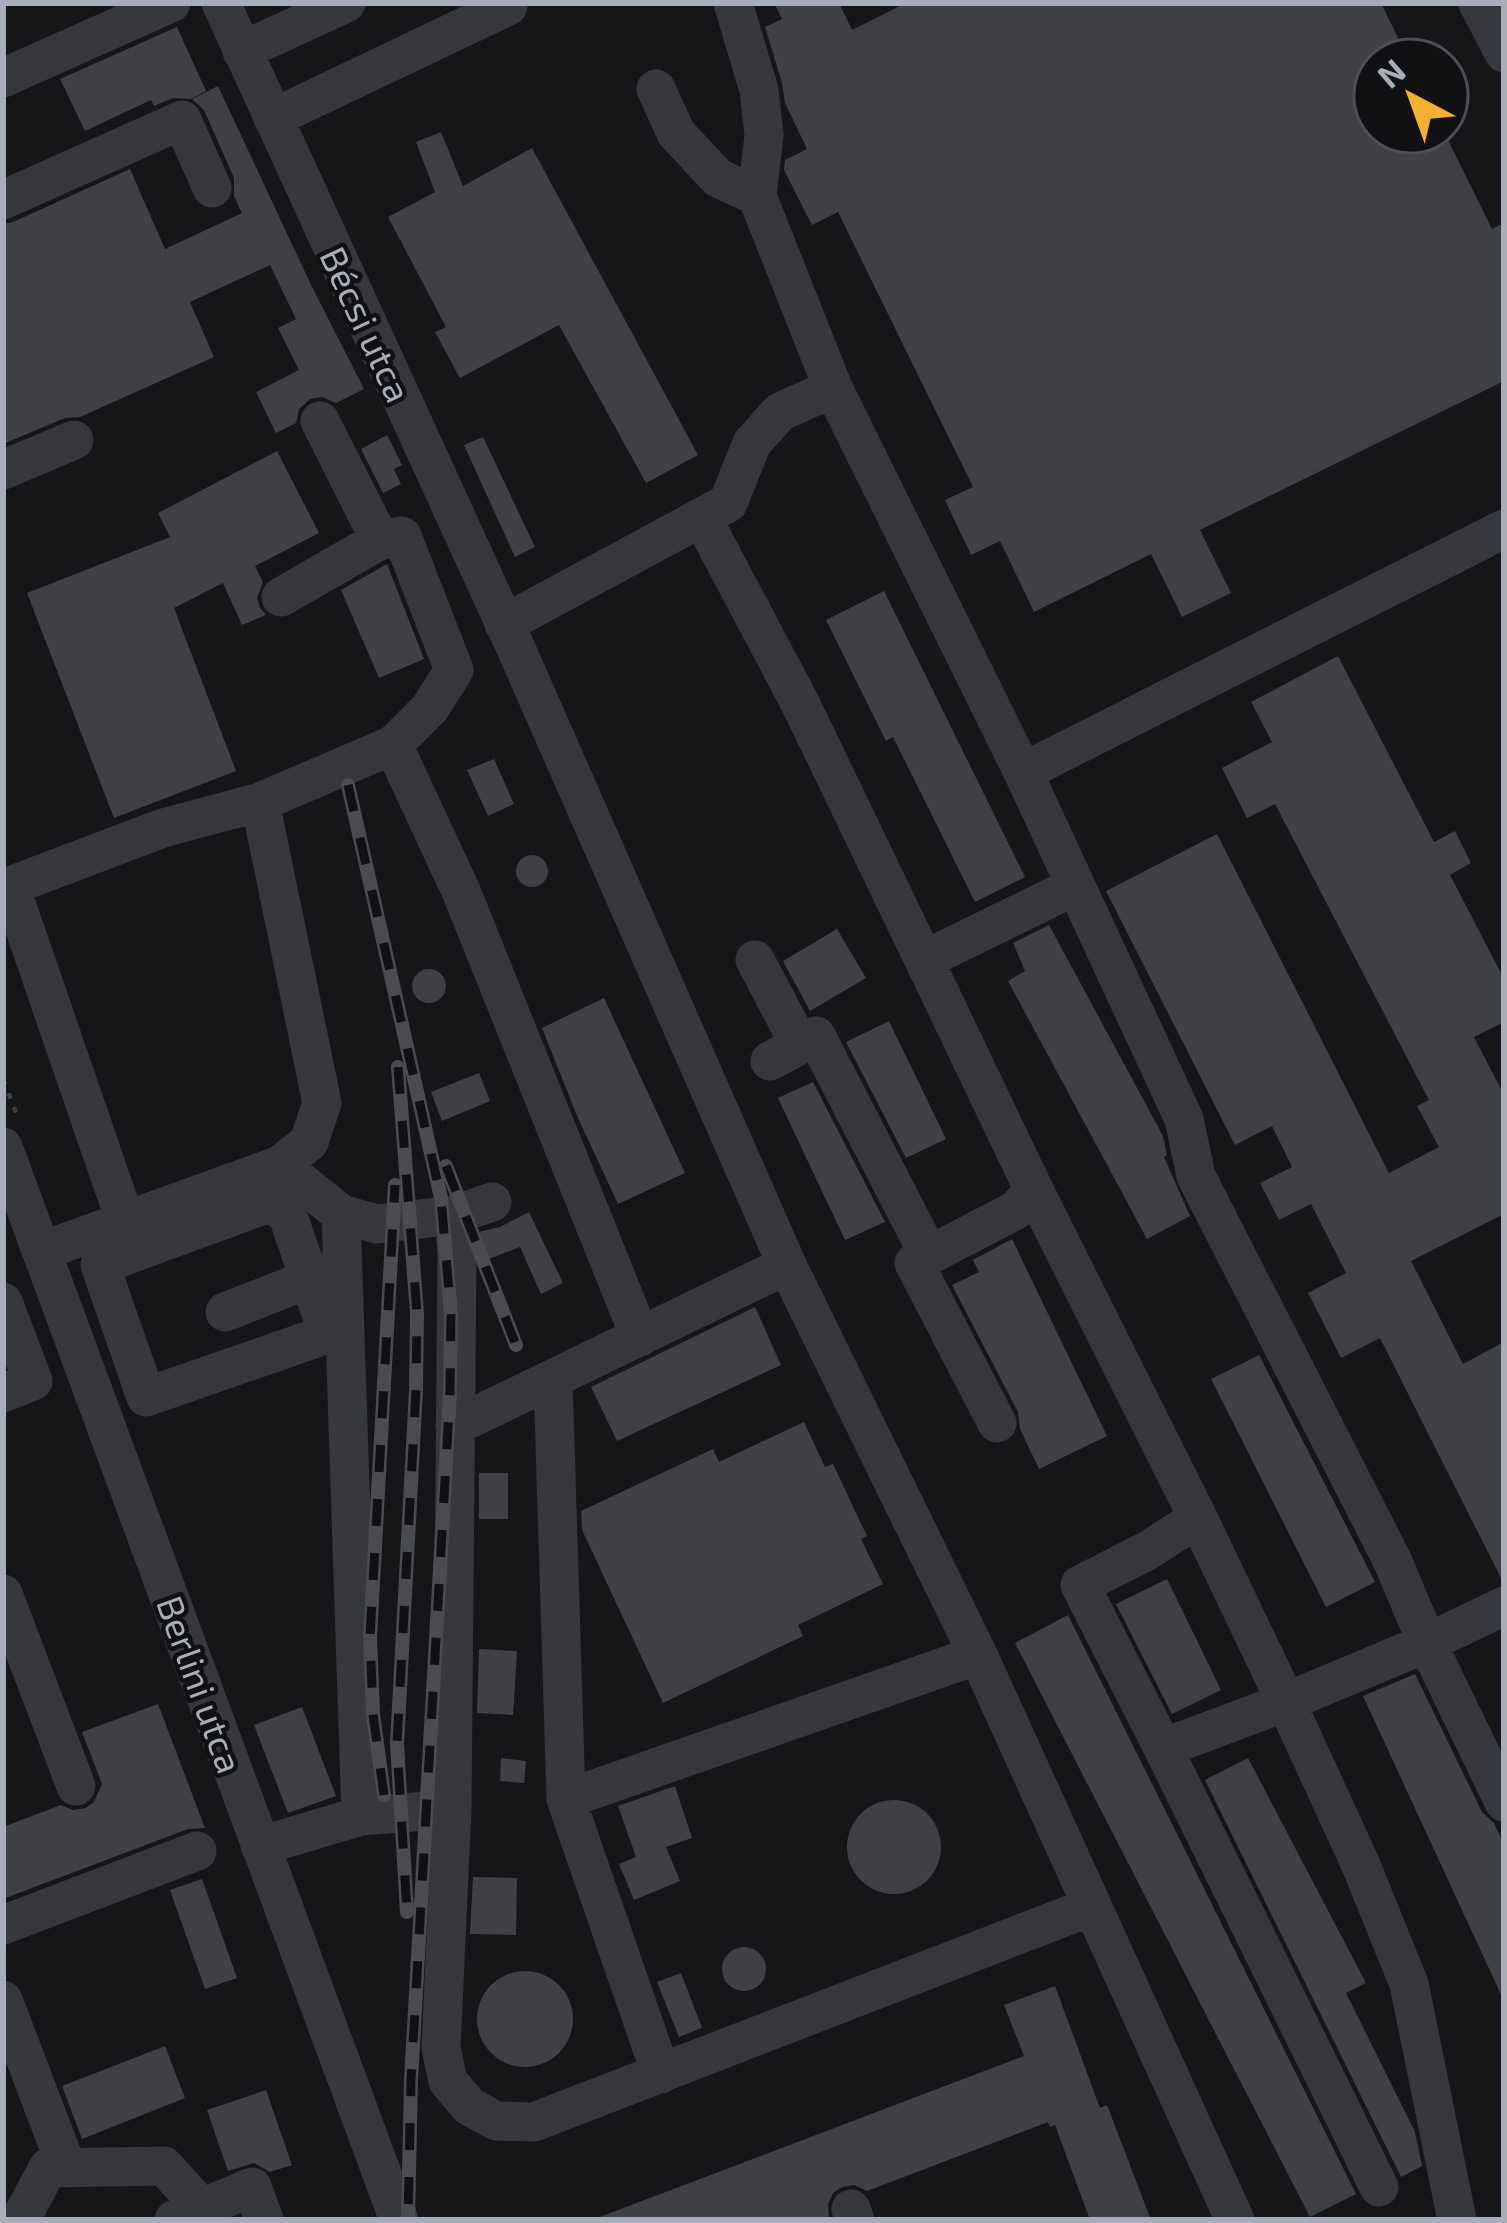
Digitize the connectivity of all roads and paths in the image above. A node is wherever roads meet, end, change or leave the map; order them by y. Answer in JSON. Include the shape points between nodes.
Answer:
{"nodes":[{"id":1,"x":171,"y":3,"type":"edge"},
{"id":2,"x":221,"y":3,"type":"edge"},
{"id":3,"x":346,"y":3,"type":"edge"},
{"id":4,"x":507,"y":3,"type":"edge"},
{"id":5,"x":733,"y":3,"type":"edge"},
{"id":6,"x":1478,"y":3,"type":"edge"},
{"id":7,"x":242,"y":51,"type":"junction"},
{"id":8,"x":1504,"y":53,"type":"edge"},
{"id":9,"x":6,"y":69,"type":"edge"},
{"id":10,"x":656,"y":89,"type":"dead end"},
{"id":11,"x":273,"y":118,"type":"junction"},
{"id":12,"x":212,"y":188,"type":"dead end"},
{"id":13,"x":757,"y":196,"type":"junction"},
{"id":14,"x":3,"y":200,"type":"edge"},
{"id":15,"x":832,"y":388,"type":"junction"},
{"id":16,"x":320,"y":421,"type":"dead end"},
{"id":17,"x":74,"y":440,"type":"dead end"},
{"id":18,"x":3,"y":470,"type":"edge"},
{"id":19,"x":702,"y":518,"type":"junction"},
{"id":20,"x":1504,"y":529,"type":"edge"},
{"id":21,"x":380,"y":540,"type":"junction"},
{"id":22,"x":281,"y":597,"type":"dead end"},
{"id":23,"x":509,"y":634,"type":"junction"},
{"id":24,"x":392,"y":745,"type":"junction"},
{"id":25,"x":1023,"y":772,"type":"junction"},
{"id":26,"x":260,"y":802,"type":"junction"},
{"id":27,"x":6,"y":877,"type":"edge"},
{"id":28,"x":1075,"y":886,"type":"junction"},
{"id":29,"x":755,"y":960,"type":"dead end"},
{"id":30,"x":924,"y":960,"type":"junction"},
{"id":31,"x":322,"y":1103,"type":"junction"},
{"id":32,"x":3,"y":1147,"type":"edge"},
{"id":33,"x":280,"y":1165,"type":"junction"},
{"id":34,"x":1034,"y":1190,"type":"junction"},
{"id":35,"x":492,"y":1202,"type":"dead end"},
{"id":36,"x":341,"y":1214,"type":"junction"},
{"id":37,"x":454,"y":1215,"type":"junction"},
{"id":38,"x":125,"y":1220,"type":"junction"},
{"id":39,"x":42,"y":1251,"type":"junction"},
{"id":40,"x":929,"y":1255,"type":"junction"},
{"id":41,"x":788,"y":1265,"type":"junction"},
{"id":42,"x":326,"y":1272,"type":"junction"},
{"id":43,"x":3,"y":1302,"type":"edge"},
{"id":44,"x":225,"y":1312,"type":"dead end"},
{"id":45,"x":640,"y":1337,"type":"junction"},
{"id":46,"x":554,"y":1379,"type":"junction"},
{"id":47,"x":3,"y":1393,"type":"edge"},
{"id":48,"x":998,"y":1423,"type":"dead end"},
{"id":49,"x":455,"y":1426,"type":"junction"},
{"id":50,"x":1198,"y":1518,"type":"junction"},
{"id":51,"x":3,"y":1594,"type":"edge"},
{"id":52,"x":1504,"y":1606,"type":"edge"},
{"id":53,"x":1427,"y":1643,"type":"junction"},
{"id":54,"x":978,"y":1655,"type":"junction"},
{"id":55,"x":1286,"y":1702,"type":"junction"},
{"id":56,"x":1163,"y":1748,"type":"junction"},
{"id":57,"x":76,"y":1786,"type":"dead end"},
{"id":58,"x":566,"y":1799,"type":"junction"},
{"id":59,"x":1504,"y":1802,"type":"edge"},
{"id":60,"x":452,"y":1809,"type":"junction"},
{"id":61,"x":362,"y":1816,"type":"junction"},
{"id":62,"x":260,"y":1846,"type":"junction"},
{"id":63,"x":196,"y":1851,"type":"dead end"},
{"id":64,"x":1090,"y":1907,"type":"junction"},
{"id":65,"x":3,"y":1925,"type":"edge"},
{"id":66,"x":3,"y":2000,"type":"edge"},
{"id":67,"x":661,"y":2074,"type":"junction"},
{"id":68,"x":67,"y":2168,"type":"junction"},
{"id":69,"x":1378,"y":2187,"type":"dead end"},
{"id":70,"x":203,"y":2208,"type":"edge"},
{"id":71,"x":20,"y":2220,"type":"edge"},
{"id":72,"x":264,"y":2220,"type":"edge"},
{"id":73,"x":399,"y":2220,"type":"edge"},
{"id":74,"x":1235,"y":2220,"type":"edge"},
{"id":75,"x":1456,"y":2220,"type":"edge"}],
"edges":[{"from":1,"to":9,"type":"street"},
{"from":2,"to":7,"type":"street","name":"Bécsi utca"},
{"from":3,"to":7,"type":"street"},
{"from":4,"to":11,"type":"street"},
{"from":5,"to":13,"type":"street","via":[[759,90]]},
{"from":6,"to":8,"type":"street"},
{"from":7,"to":11,"type":"street","name":"Bécsi utca"},
{"from":10,"to":13,"type":"street","via":[[676,134],[718,178]]},
{"from":11,"to":23,"type":"street","name":"Bécsi utca"},
{"from":12,"to":14,"type":"street","via":[[182,120]]},
{"from":13,"to":15,"type":"street"},
{"from":15,"to":19,"type":"street","via":[[780,412],[752,442],[728,503]]},
{"from":15,"to":25,"type":"street"},
{"from":16,"to":21,"type":"street"},
{"from":17,"to":18,"type":"street"},
{"from":19,"to":23,"type":"street"},
{"from":19,"to":30,"type":"street"},
{"from":20,"to":25,"type":"street"},
{"from":21,"to":22,"type":"street"},
{"from":21,"to":24,"type":"street","via":[[402,536],[454,670]]},
{"from":23,"to":41,"type":"street","name":"Bécsi utca"},
{"from":24,"to":26,"type":"street"},
{"from":24,"to":45,"type":"street","via":[[461,890]]},
{"from":25,"to":28,"type":"street"},
{"from":26,"to":27,"type":"street"},
{"from":26,"to":31,"type":"street"},
{"from":27,"to":38,"type":"street"},
{"from":28,"to":30,"type":"street"},
{"from":28,"to":53,"type":"street","via":[[1184,1119],[1196,1176]]},
{"from":29,"to":40,"type":"street","via":[[785,1053],[816,1036]]},
{"from":30,"to":34,"type":"street"},
{"from":31,"to":33,"type":"street","via":[[309,1142]]},
{"from":31,"to":36,"type":"street"},
{"from":32,"to":39,"type":"street","name":"Berlini utca"},
{"from":33,"to":36,"type":"street"},
{"from":33,"to":38,"type":"street"},
{"from":34,"to":40,"type":"street","via":[[1016,1210]]},
{"from":34,"to":50,"type":"street"},
{"from":35,"to":37,"type":"street"},
{"from":36,"to":37,"type":"street","via":[[377,1224]]},
{"from":36,"to":42,"type":"street"},
{"from":37,"to":49,"type":"street"},
{"from":38,"to":39,"type":"street"},
{"from":39,"to":62,"type":"street","name":"Berlini utca"},
{"from":40,"to":48,"type":"street","via":[[914,1263]]},
{"from":41,"to":45,"type":"street"},
{"from":41,"to":54,"type":"street","name":"Bécsi utca"},
{"from":42,"to":42,"type":"street","via":[[325,1324],[316,1338],[146,1397],[100,1265],[268,1203],[287,1214]]},
{"from":42,"to":44,"type":"street"},
{"from":42,"to":61,"type":"street"},
{"from":43,"to":47,"type":"street","via":[[33,1381]]},
{"from":45,"to":46,"type":"street"},
{"from":46,"to":49,"type":"street"},
{"from":46,"to":58,"type":"street"},
{"from":49,"to":60,"type":"street"},
{"from":50,"to":55,"type":"street"},
{"from":50,"to":56,"type":"street","via":[[1080,1585]]},
{"from":51,"to":57,"type":"street"},
{"from":52,"to":53,"type":"street"},
{"from":53,"to":55,"type":"street"},
{"from":53,"to":59,"type":"street"},
{"from":54,"to":58,"type":"street"},
{"from":54,"to":64,"type":"street","name":"Bécsi utca"},
{"from":55,"to":56,"type":"street"},
{"from":55,"to":75,"type":"street","via":[[1408,1984]]},
{"from":56,"to":69,"type":"street"},
{"from":58,"to":67,"type":"street"},
{"from":60,"to":61,"type":"street"},
{"from":60,"to":67,"type":"street","via":[[441,2048],[448,2081],[496,2121],[534,2122]]},
{"from":61,"to":62,"type":"street"},
{"from":62,"to":73,"type":"street","name":"Berlini utca"},
{"from":63,"to":65,"type":"street"},
{"from":64,"to":67,"type":"street"},
{"from":64,"to":74,"type":"street","name":"Bécsi utca"},
{"from":66,"to":68,"type":"street"},
{"from":68,"to":70,"type":"street","via":[[164,2166],[215,2177]]},
{"from":68,"to":71,"type":"street","via":[[48,2168]]},
{"from":70,"to":72,"type":"street","via":[[252,2187]]}]}
